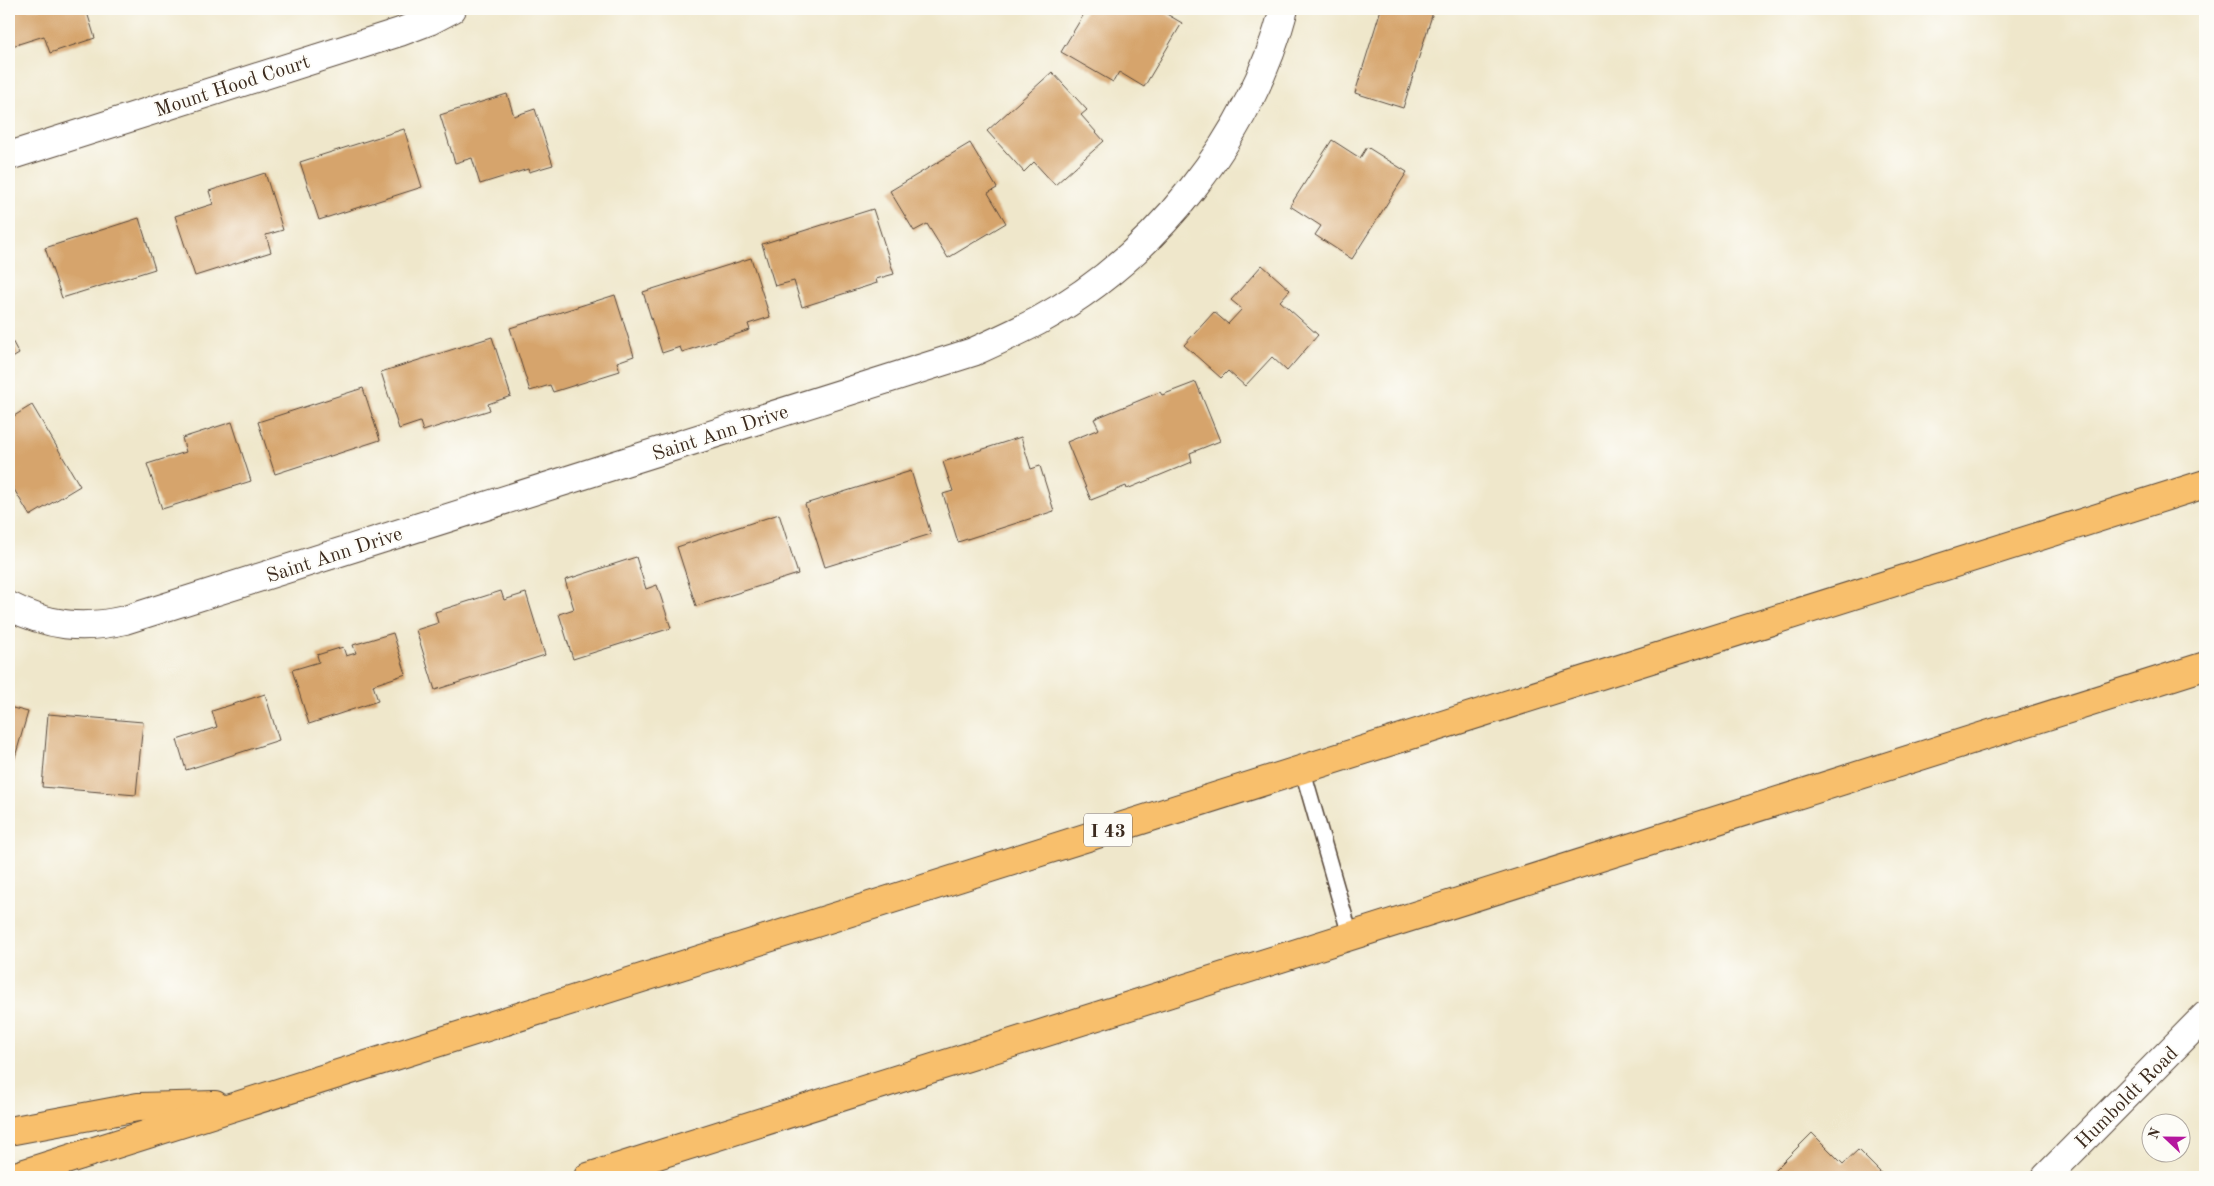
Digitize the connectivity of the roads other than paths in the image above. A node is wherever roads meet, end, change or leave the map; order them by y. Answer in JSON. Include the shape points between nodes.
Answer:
{"nodes":[{"id":1,"x":452,"y":9,"type":"edge"},
{"id":2,"x":1284,"y":9,"type":"edge"},
{"id":3,"x":9,"y":156,"type":"edge"},
{"id":4,"x":2205,"y":484,"type":"edge"},
{"id":5,"x":9,"y":606,"type":"edge"},
{"id":6,"x":2205,"y":666,"type":"edge"},
{"id":7,"x":1302,"y":768,"type":"junction"},
{"id":8,"x":1350,"y":935,"type":"junction"},
{"id":9,"x":2205,"y":1016,"type":"edge"},
{"id":10,"x":249,"y":1104,"type":"junction"},
{"id":11,"x":9,"y":1131,"type":"edge"},
{"id":12,"x":12,"y":1177,"type":"edge"},
{"id":13,"x":588,"y":1177,"type":"edge"},
{"id":14,"x":2046,"y":1177,"type":"edge"}],
"edges":[{"from":1,"to":3,"type":"street","name":"Mount Hood Court","via":[[400,32]]},
{"from":2,"to":5,"type":"street","name":"Saint Ann Drive","via":[[1258,82],[1228,138],[1191,191],[1142,245],[1093,286],[1039,321],[973,352],[124,620],[70,626],[32,618]]},
{"from":4,"to":7,"type":"highway","number":"I 43"},
{"from":6,"to":8,"type":"highway"},
{"from":7,"to":8,"type":"lane"},
{"from":7,"to":10,"type":"highway","number":"I 43"},
{"from":8,"to":13,"type":"highway"},
{"from":9,"to":14,"type":"street","name":"Humboldt Road"},
{"from":10,"to":11,"type":"highway","via":[[138,1107]]},
{"from":10,"to":12,"type":"highway","number":"I 43"}]}
